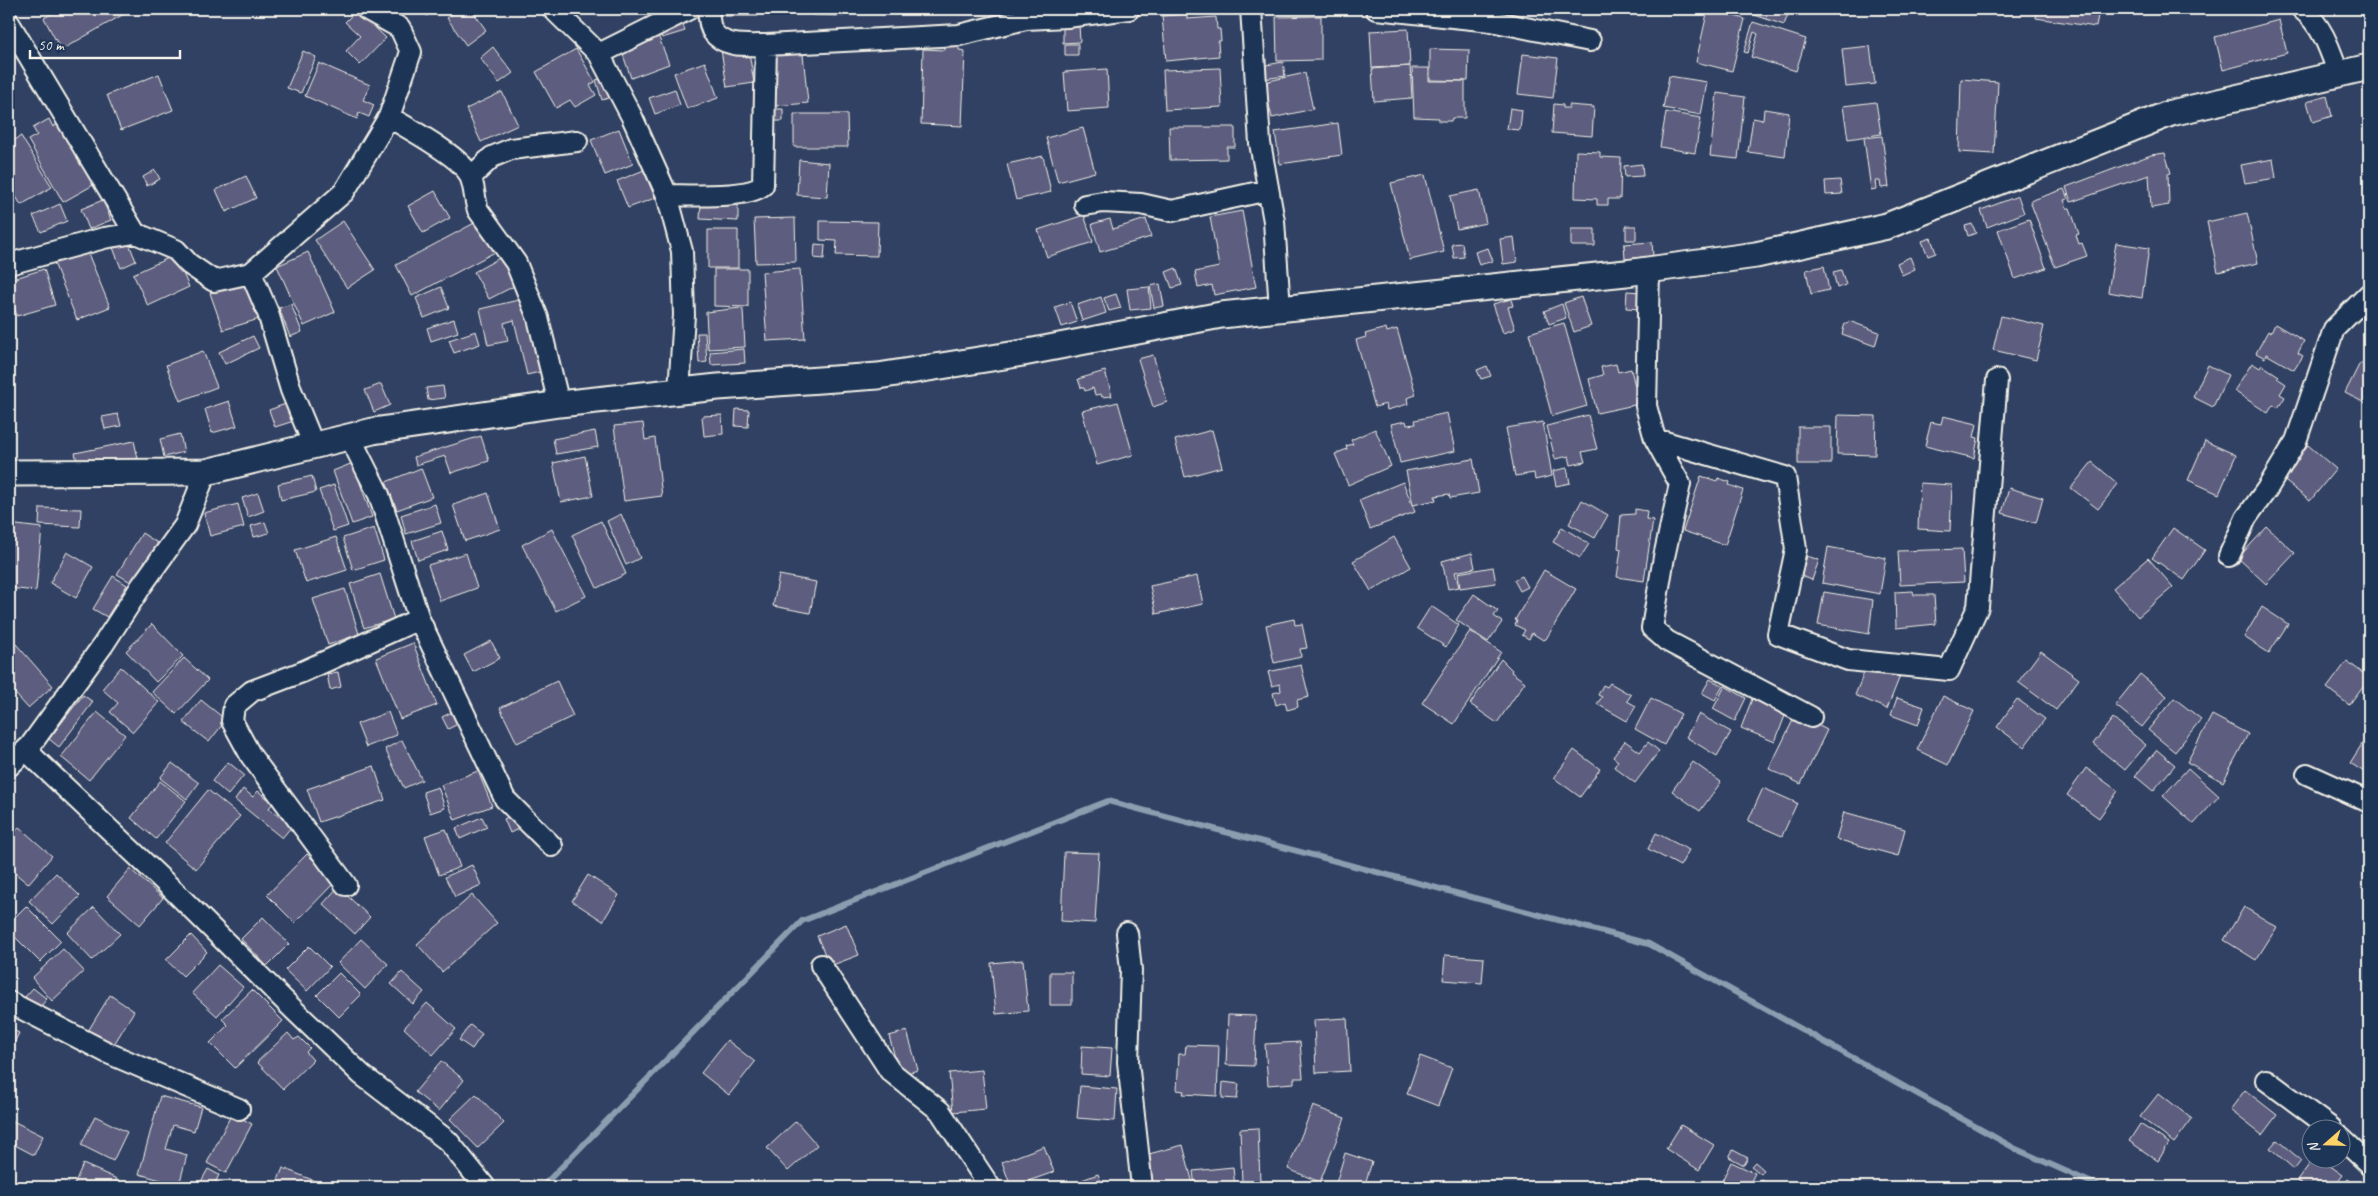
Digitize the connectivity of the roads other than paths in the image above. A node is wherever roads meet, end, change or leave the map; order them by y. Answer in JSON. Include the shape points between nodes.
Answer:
{"nodes":[{"id":1,"x":366,"y":9,"type":"edge"},
{"id":2,"x":554,"y":9,"type":"edge"},
{"id":3,"x":689,"y":9,"type":"edge"},
{"id":4,"x":708,"y":9,"type":"edge"},
{"id":5,"x":1129,"y":9,"type":"edge"},
{"id":6,"x":1251,"y":9,"type":"edge"},
{"id":7,"x":1376,"y":9,"type":"edge"},
{"id":8,"x":2302,"y":9,"type":"edge"},
{"id":9,"x":9,"y":23,"type":"edge"},
{"id":10,"x":1590,"y":41,"type":"dead end"},
{"id":11,"x":766,"y":45,"type":"junction"},
{"id":12,"x":599,"y":54,"type":"junction"},
{"id":13,"x":2369,"y":67,"type":"edge"},
{"id":14,"x":2339,"y":75,"type":"junction"},
{"id":15,"x":390,"y":117,"type":"junction"},
{"id":16,"x":577,"y":141,"type":"dead end"},
{"id":17,"x":471,"y":177,"type":"junction"},
{"id":18,"x":1268,"y":190,"type":"junction"},
{"id":19,"x":667,"y":195,"type":"junction"},
{"id":20,"x":1085,"y":205,"type":"dead end"},
{"id":21,"x":135,"y":233,"type":"junction"},
{"id":22,"x":9,"y":264,"type":"edge"},
{"id":23,"x":1649,"y":270,"type":"junction"},
{"id":24,"x":251,"y":273,"type":"junction"},
{"id":25,"x":2369,"y":294,"type":"edge"},
{"id":26,"x":1280,"y":309,"type":"junction"},
{"id":27,"x":1998,"y":380,"type":"dead end"},
{"id":28,"x":679,"y":391,"type":"junction"},
{"id":29,"x":559,"y":404,"type":"junction"},
{"id":30,"x":350,"y":437,"type":"junction"},
{"id":31,"x":1655,"y":439,"type":"junction"},
{"id":32,"x":314,"y":446,"type":"junction"},
{"id":33,"x":206,"y":472,"type":"junction"},
{"id":34,"x":9,"y":473,"type":"edge"},
{"id":35,"x":2229,"y":556,"type":"dead end"},
{"id":36,"x":420,"y":619,"type":"junction"},
{"id":37,"x":1812,"y":717,"type":"dead end"},
{"id":38,"x":16,"y":755,"type":"edge"},
{"id":39,"x":2307,"y":774,"type":"dead end"},
{"id":40,"x":2369,"y":802,"type":"edge"},
{"id":41,"x":552,"y":846,"type":"dead end"},
{"id":42,"x":346,"y":885,"type":"dead end"},
{"id":43,"x":1126,"y":933,"type":"dead end"},
{"id":44,"x":821,"y":965,"type":"dead end"},
{"id":45,"x":9,"y":1002,"type":"edge"},
{"id":46,"x":2266,"y":1080,"type":"dead end"},
{"id":47,"x":239,"y":1108,"type":"dead end"},
{"id":48,"x":2317,"y":1118,"type":"edge"},
{"id":49,"x":2350,"y":1146,"type":"edge"},
{"id":50,"x":2369,"y":1164,"type":"edge"},
{"id":51,"x":485,"y":1187,"type":"edge"},
{"id":52,"x":990,"y":1187,"type":"edge"},
{"id":53,"x":1142,"y":1187,"type":"edge"}],
"edges":[{"from":1,"to":15,"type":"street","via":[[400,28],[411,52]]},
{"from":2,"to":12,"type":"street"},
{"from":3,"to":12,"type":"street"},
{"from":4,"to":11,"type":"street","via":[[713,32],[724,42]]},
{"from":5,"to":11,"type":"street","via":[[1026,19],[959,35]]},
{"from":6,"to":18,"type":"street","via":[[1260,143]]},
{"from":7,"to":10,"type":"street","via":[[1491,20]]},
{"from":8,"to":14,"type":"street","via":[[2326,38]]},
{"from":9,"to":21,"type":"street"},
{"from":11,"to":19,"type":"street","via":[[763,185],[743,193]]},
{"from":12,"to":19,"type":"street"},
{"from":13,"to":14,"type":"street"},
{"from":14,"to":23,"type":"street","via":[[2171,113],[1887,226],[1756,255]]},
{"from":15,"to":17,"type":"street","via":[[449,155]]},
{"from":15,"to":24,"type":"street","via":[[344,192]]},
{"from":16,"to":17,"type":"street","via":[[511,149],[492,157]]},
{"from":17,"to":29,"type":"street","via":[[478,210],[516,263],[538,318]]},
{"from":18,"to":20,"type":"street","via":[[1172,211],[1141,204],[1103,202]]},
{"from":18,"to":26,"type":"street","via":[[1274,221]]},
{"from":19,"to":28,"type":"street","via":[[682,251],[684,315]]},
{"from":21,"to":22,"type":"street","via":[[104,238]]},
{"from":21,"to":24,"type":"street","via":[[176,250],[189,264],[214,281]]},
{"from":23,"to":26,"type":"street"},
{"from":23,"to":31,"type":"street","via":[[1646,406]]},
{"from":24,"to":32,"type":"street"},
{"from":25,"to":35,"type":"street","via":[[2334,329],[2296,441],[2268,489],[2246,518]]},
{"from":26,"to":28,"type":"street","via":[[1221,315],[1022,353],[878,376]]},
{"from":27,"to":31,"type":"street","via":[[1978,607],[1949,670],[1848,660],[1778,634],[1796,549],[1785,477]]},
{"from":28,"to":29,"type":"street"},
{"from":29,"to":30,"type":"street"},
{"from":30,"to":32,"type":"street"},
{"from":30,"to":36,"type":"street","via":[[379,495]]},
{"from":31,"to":37,"type":"street","via":[[1680,484],[1652,628],[1667,641]]},
{"from":32,"to":33,"type":"street"},
{"from":33,"to":34,"type":"street"},
{"from":33,"to":38,"type":"street","via":[[185,525],[103,645]]},
{"from":36,"to":41,"type":"street","via":[[505,799]]},
{"from":36,"to":42,"type":"street","via":[[252,691],[234,706],[232,721],[251,756]]},
{"from":38,"to":51,"type":"street","via":[[32,756],[362,1075],[448,1141]]},
{"from":39,"to":40,"type":"street"},
{"from":43,"to":53,"type":"street","via":[[1131,970],[1128,1062]]},
{"from":44,"to":52,"type":"street","via":[[890,1071],[940,1111]]},
{"from":45,"to":47,"type":"street","via":[[108,1052]]},
{"from":46,"to":48,"type":"street"},
{"from":49,"to":50,"type":"street"}]}
